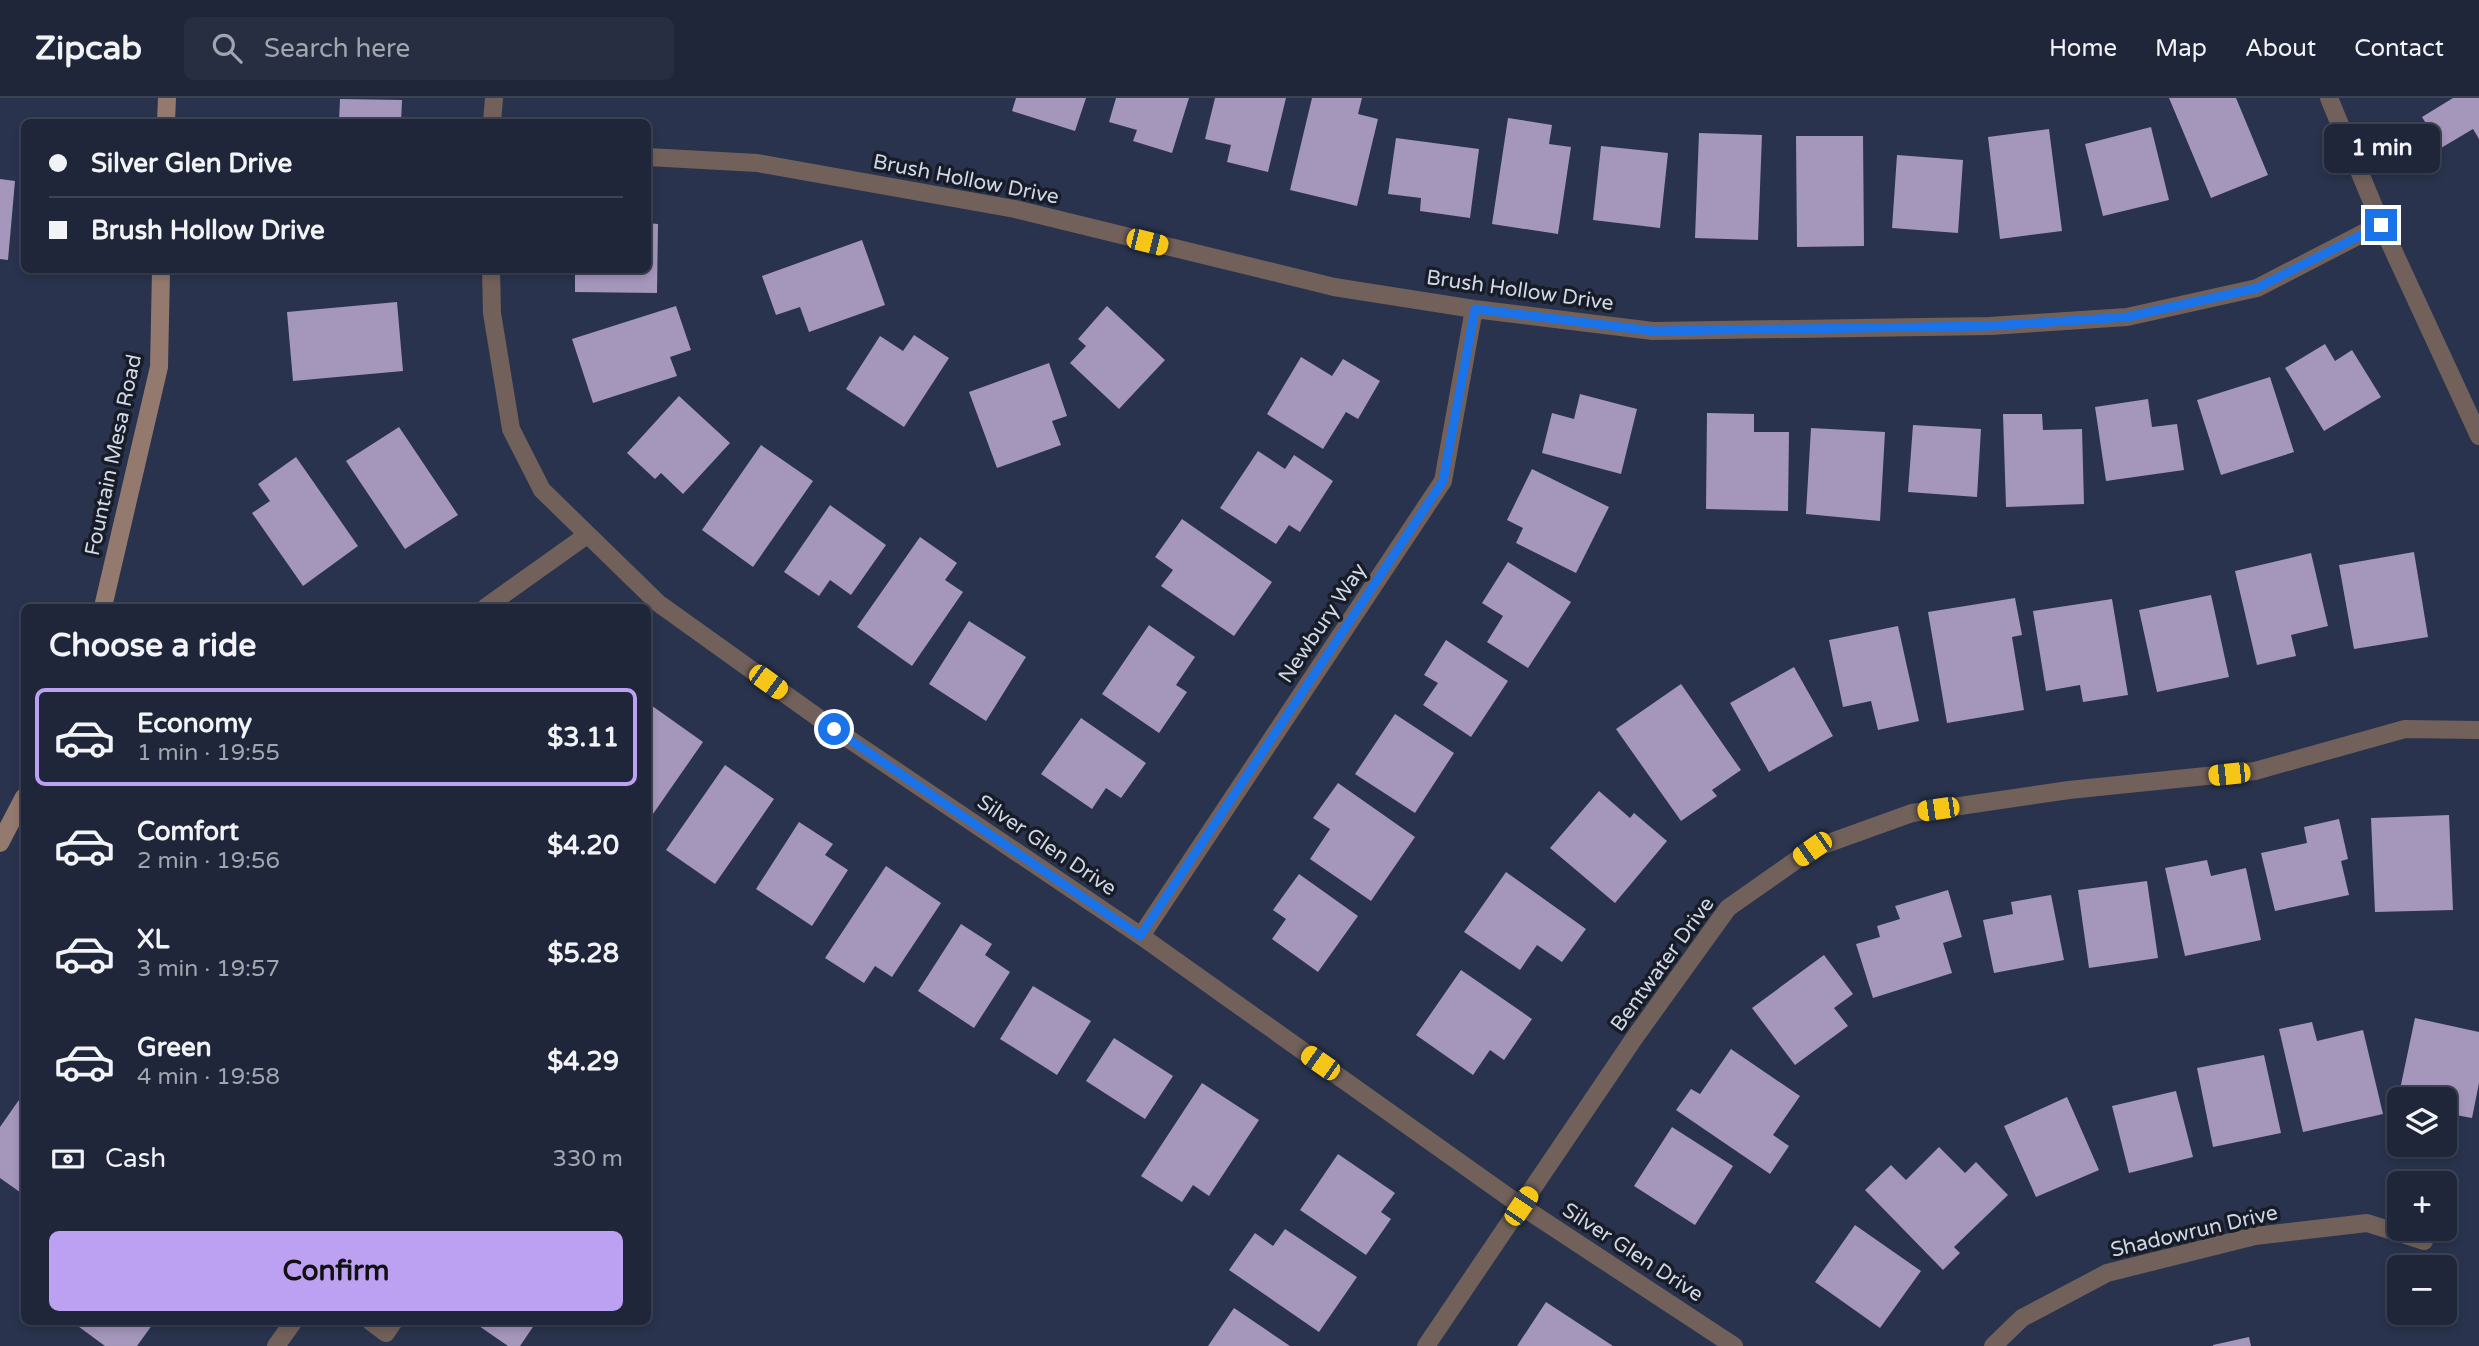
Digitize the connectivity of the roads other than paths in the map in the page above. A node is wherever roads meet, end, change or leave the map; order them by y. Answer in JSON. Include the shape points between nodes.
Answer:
{"nodes":[{"id":1,"x":167,"y":98,"type":"edge"},
{"id":2,"x":494,"y":98,"type":"edge"},
{"id":3,"x":2329,"y":98,"type":"edge"},
{"id":4,"x":166,"y":119,"type":"edge"},
{"id":5,"x":492,"y":119,"type":"edge"},
{"id":6,"x":651,"y":157,"type":"edge"},
{"id":7,"x":2381,"y":225,"type":"junction"},
{"id":8,"x":162,"y":273,"type":"edge"},
{"id":9,"x":491,"y":273,"type":"edge"},
{"id":10,"x":1475,"y":309,"type":"junction"},
{"id":11,"x":2479,"y":436,"type":"edge"},
{"id":12,"x":587,"y":535,"type":"junction"},
{"id":13,"x":104,"y":604,"type":"edge"},
{"id":14,"x":490,"y":604,"type":"edge"},
{"id":15,"x":2479,"y":730,"type":"edge"},
{"id":16,"x":21,"y":803,"type":"edge"},
{"id":17,"x":0,"y":844,"type":"edge"},
{"id":18,"x":1140,"y":936,"type":"junction"},
{"id":19,"x":1521,"y":1206,"type":"junction"},
{"id":20,"x":2387,"y":1229,"type":"edge"},
{"id":21,"x":290,"y":1325,"type":"edge"},
{"id":22,"x":276,"y":1346,"type":"edge"},
{"id":23,"x":1426,"y":1346,"type":"edge"},
{"id":24,"x":1734,"y":1346,"type":"edge"},
{"id":25,"x":1993,"y":1346,"type":"edge"}],
"edges":[{"from":1,"to":4,"type":"main road"},
{"from":2,"to":5,"type":"street"},
{"from":3,"to":7,"type":"street"},
{"from":6,"to":10,"type":"street","name":"Brush Hollow Drive","via":[[757,163],[1015,209],[1334,287]]},
{"from":7,"to":10,"type":"street","name":"Brush Hollow Drive","via":[[2257,288],[2127,317],[1990,326],[1653,331]]},
{"from":7,"to":11,"type":"street"},
{"from":8,"to":13,"type":"main road","name":"Fountain Mesa Road","via":[[159,367]]},
{"from":9,"to":12,"type":"street","name":"Silver Glen Drive","via":[[492,313],[511,429],[542,490]]},
{"from":10,"to":18,"type":"street","name":"Newbury Way","via":[[1443,481]]},
{"from":12,"to":14,"type":"street"},
{"from":12,"to":18,"type":"street","name":"Silver Glen Drive","via":[[658,603],[834,729]]},
{"from":15,"to":19,"type":"street","name":"Bentwater Drive","via":[[2405,729],[2255,771],[2069,790],[1912,813],[1812,849],[1728,908]]},
{"from":16,"to":17,"type":"main road"},
{"from":18,"to":19,"type":"street","name":"Silver Glen Drive"},
{"from":19,"to":23,"type":"street","name":"Bentwater Drive"},
{"from":19,"to":24,"type":"street","name":"Silver Glen Drive"},
{"from":20,"to":25,"type":"street","name":"Shadowrun Drive","via":[[2367,1223],[2255,1236],[2107,1273],[2022,1318]]},
{"from":21,"to":22,"type":"street"}]}
